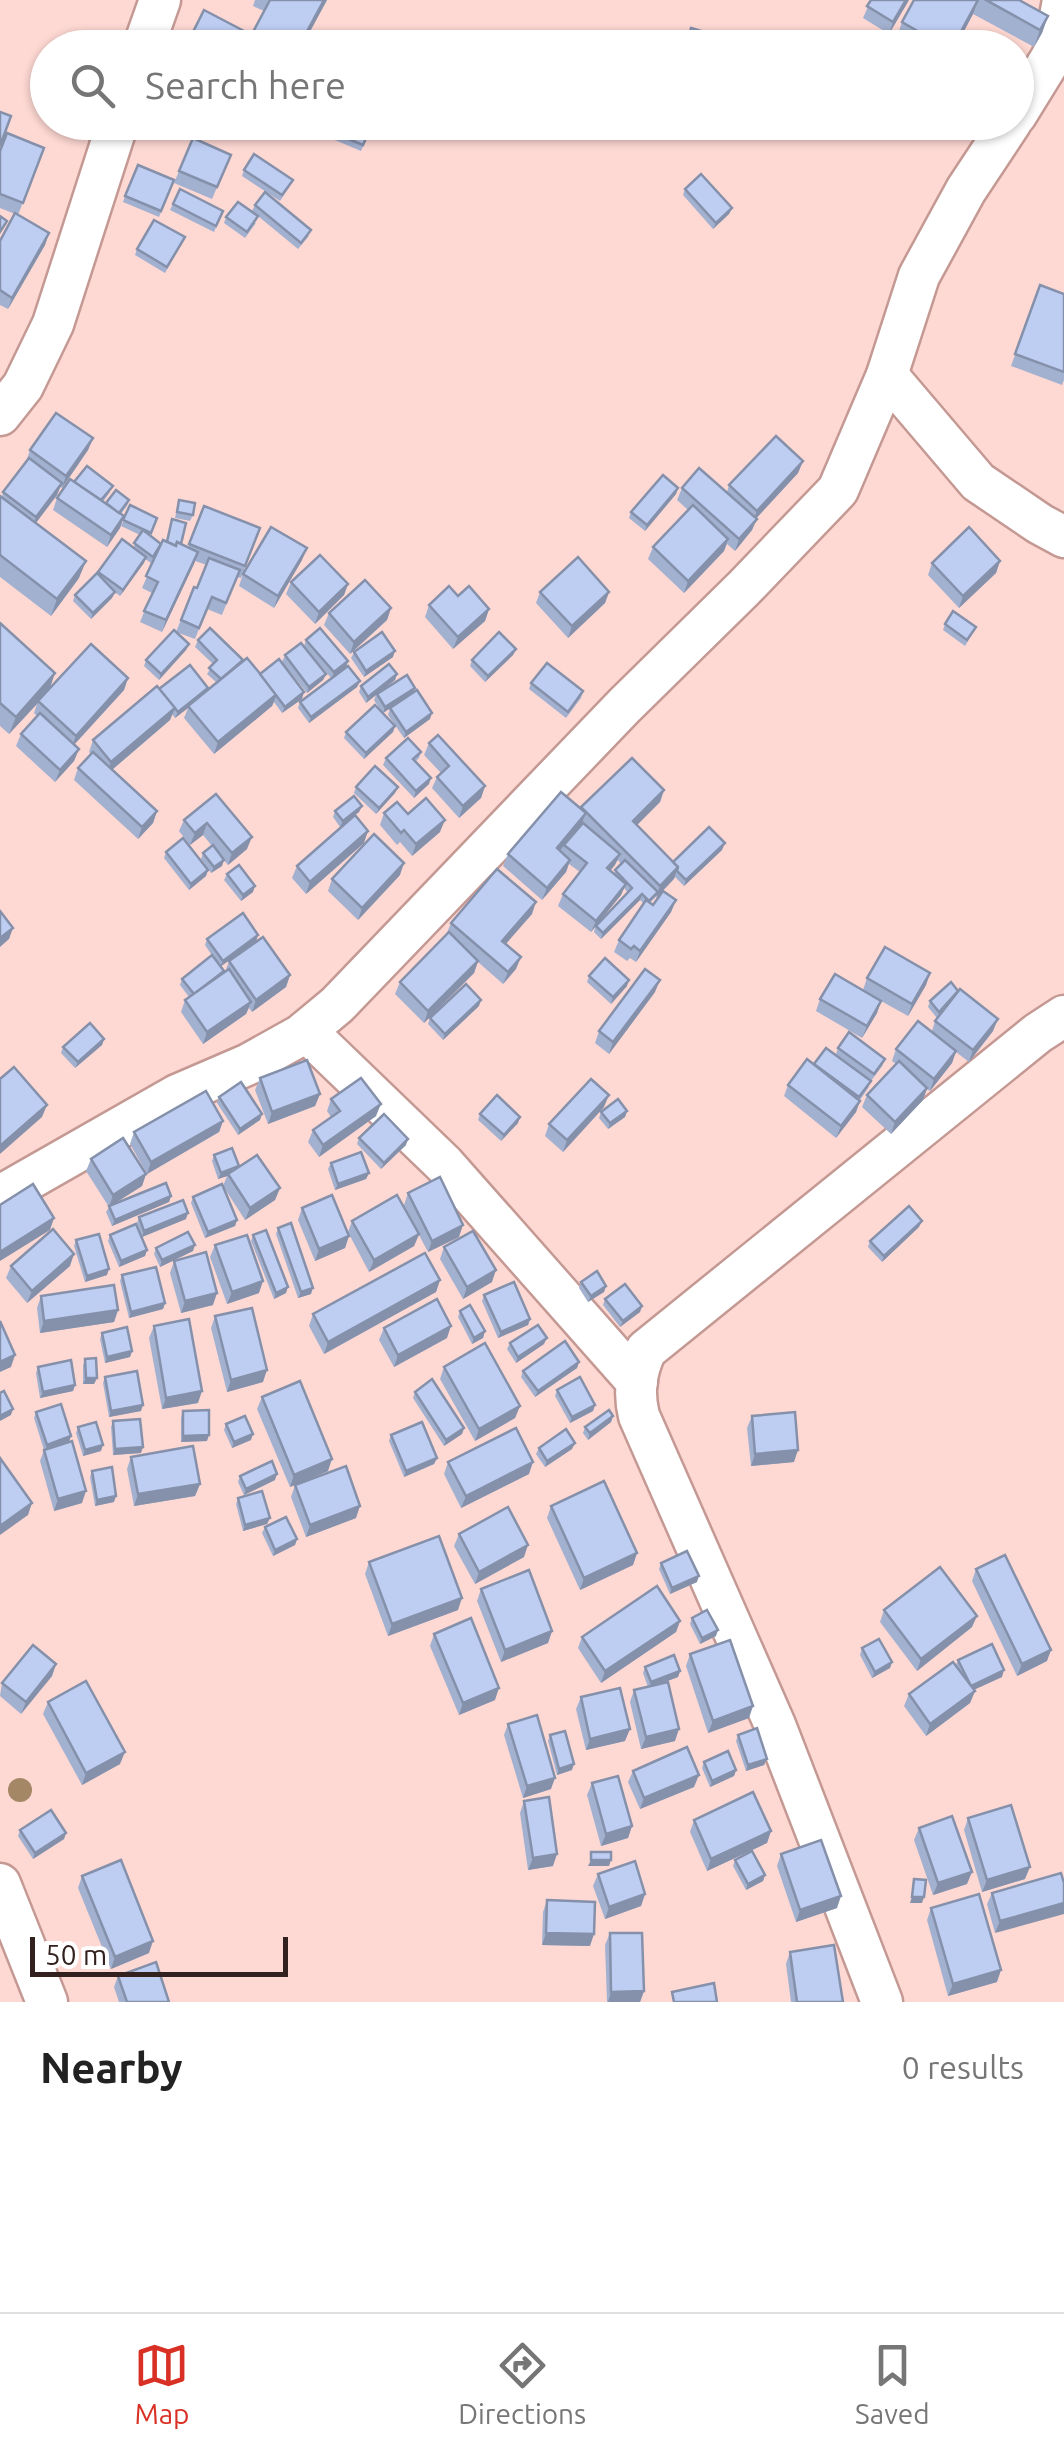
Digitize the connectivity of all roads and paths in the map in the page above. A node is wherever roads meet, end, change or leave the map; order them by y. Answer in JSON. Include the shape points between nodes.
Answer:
{"nodes":[{"id":1,"x":160,"y":0,"type":"edge"},
{"id":2,"x":1063,"y":0,"type":"edge"},
{"id":3,"x":149,"y":30,"type":"edge"},
{"id":4,"x":1034,"y":85,"type":"edge"},
{"id":5,"x":112,"y":140,"type":"edge"},
{"id":6,"x":999,"y":140,"type":"edge"},
{"id":7,"x":887,"y":375,"type":"junction"},
{"id":8,"x":0,"y":415,"type":"edge"},
{"id":9,"x":1064,"y":537,"type":"edge"},
{"id":10,"x":1064,"y":1016,"type":"edge"},
{"id":11,"x":306,"y":1031,"type":"junction"},
{"id":12,"x":0,"y":1196,"type":"edge"},
{"id":13,"x":636,"y":1382,"type":"junction"},
{"id":14,"x":0,"y":1884,"type":"edge"},
{"id":15,"x":47,"y":2002,"type":"edge"},
{"id":16,"x":882,"y":2002,"type":"edge"}],
"edges":[{"from":1,"to":3,"type":"street"},
{"from":2,"to":4,"type":"street","via":[[1053,55]]},
{"from":5,"to":8,"type":"street","via":[[53,324],[23,386]]},
{"from":6,"to":7,"type":"street","via":[[919,276]]},
{"from":7,"to":9,"type":"street","via":[[978,482]]},
{"from":7,"to":11,"type":"street","via":[[838,490]]},
{"from":10,"to":13,"type":"street","via":[[646,1350]]},
{"from":11,"to":12,"type":"street"},
{"from":11,"to":13,"type":"street","via":[[444,1164]]},
{"from":13,"to":16,"type":"street","via":[[638,1416],[774,1725]]},
{"from":14,"to":15,"type":"street"}]}
